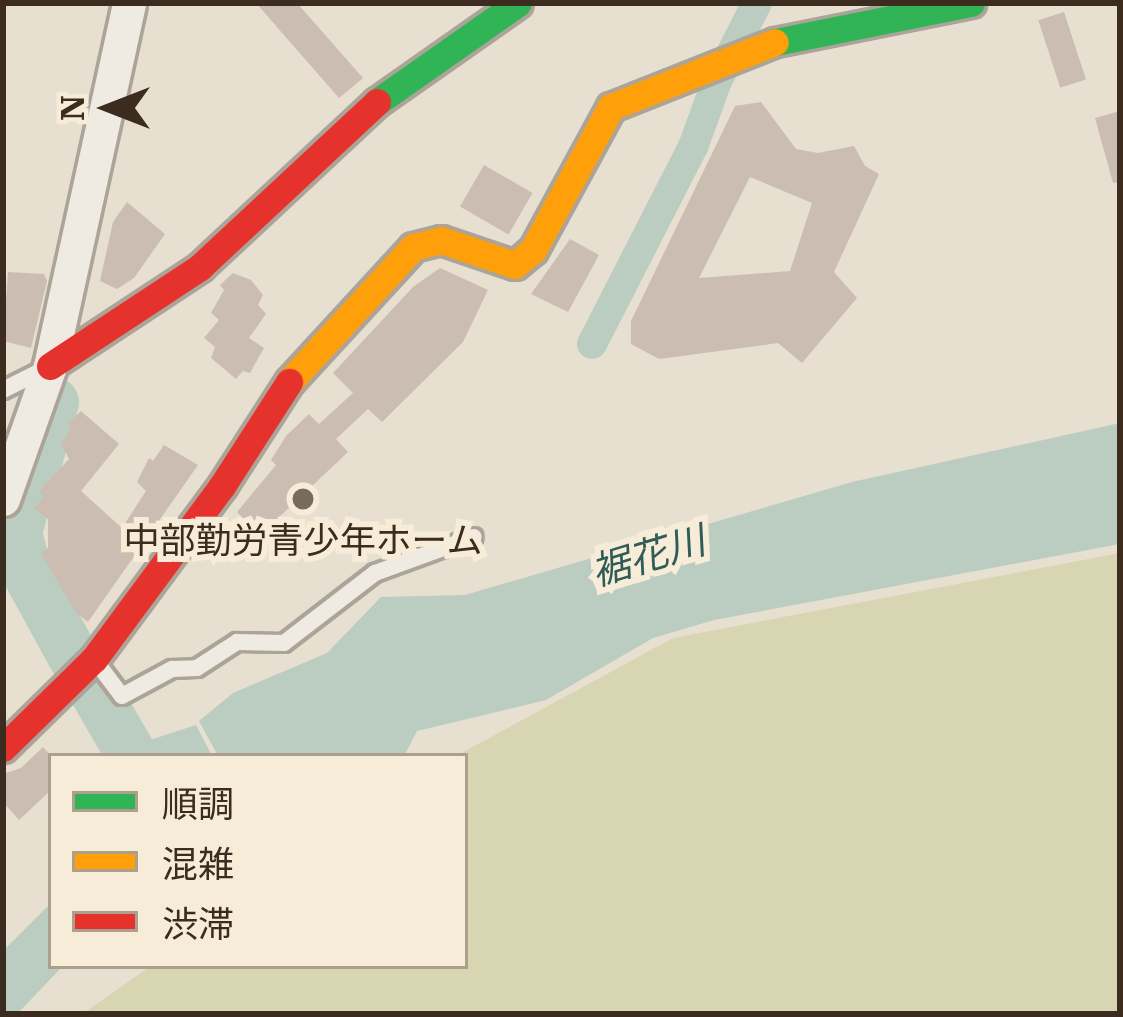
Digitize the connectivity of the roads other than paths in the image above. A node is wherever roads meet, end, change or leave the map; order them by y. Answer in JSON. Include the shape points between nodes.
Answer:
{"nodes":[{"id":1,"x":129,"y":3,"type":"edge"},
{"id":2,"x":518,"y":3,"type":"edge"},
{"id":3,"x":971,"y":3,"type":"edge"},
{"id":4,"x":50,"y":366,"type":"junction"},
{"id":5,"x":3,"y":390,"type":"edge"},
{"id":6,"x":3,"y":499,"type":"edge"},
{"id":7,"x":473,"y":537,"type":"dead end"},
{"id":8,"x":94,"y":659,"type":"junction"},
{"id":9,"x":3,"y":748,"type":"edge"}],
"edges":[{"from":1,"to":4,"type":"street"},
{"from":2,"to":4,"type":"street","via":[[391,89],[200,267]]},
{"from":3,"to":8,"type":"street","via":[[764,44],[611,107],[533,250],[515,265],[441,241],[413,247],[292,377]]},
{"from":4,"to":5,"type":"lane"},
{"from":4,"to":6,"type":"street"},
{"from":7,"to":8,"type":"lane","via":[[375,574],[284,643],[237,642],[197,668],[172,669],[122,696]]},
{"from":8,"to":9,"type":"street"}]}
